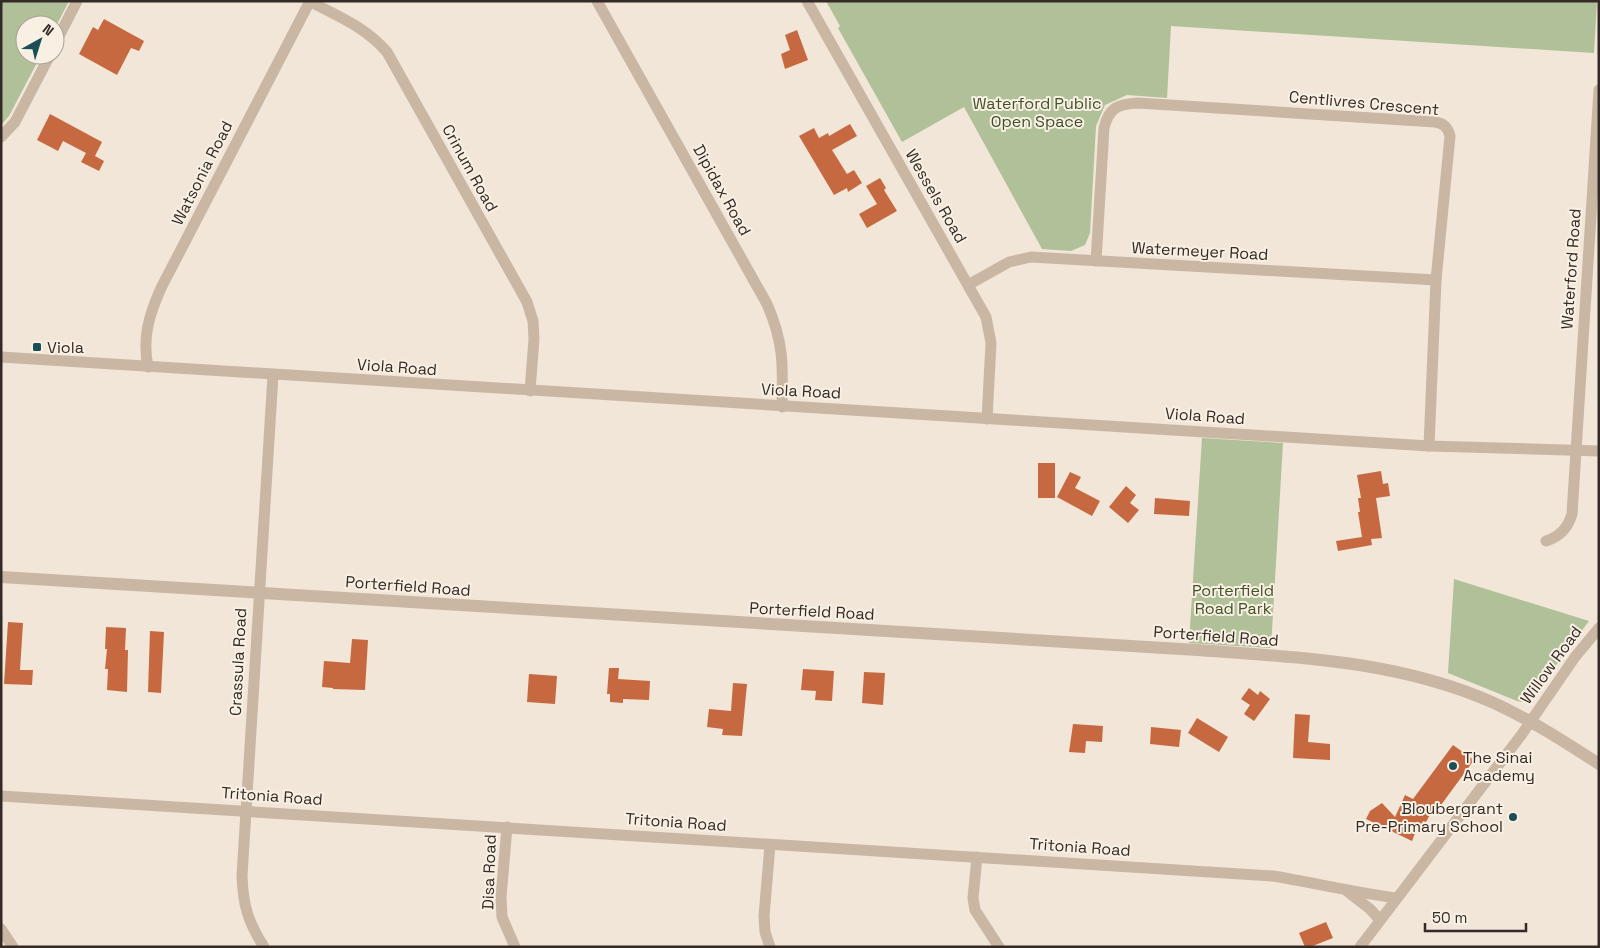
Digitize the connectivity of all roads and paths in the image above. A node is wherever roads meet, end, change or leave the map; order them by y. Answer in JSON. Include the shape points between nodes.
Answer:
{"nodes":[{"id":1,"x":77,"y":1,"type":"edge"},
{"id":2,"x":309,"y":1,"type":"edge"},
{"id":3,"x":597,"y":1,"type":"edge"},
{"id":4,"x":808,"y":1,"type":"edge"},
{"id":5,"x":65,"y":24,"type":"edge"},
{"id":6,"x":45,"y":65,"type":"edge"},
{"id":7,"x":1599,"y":90,"type":"edge"},
{"id":8,"x":1,"y":137,"type":"edge"},
{"id":9,"x":1096,"y":261,"type":"junction"},
{"id":10,"x":1436,"y":280,"type":"junction"},
{"id":11,"x":968,"y":285,"type":"junction"},
{"id":12,"x":1,"y":357,"type":"edge"},
{"id":13,"x":148,"y":367,"type":"junction"},
{"id":14,"x":273,"y":375,"type":"junction"},
{"id":15,"x":530,"y":391,"type":"junction"},
{"id":16,"x":782,"y":407,"type":"junction"},
{"id":17,"x":987,"y":419,"type":"junction"},
{"id":18,"x":1429,"y":446,"type":"junction"},
{"id":19,"x":1576,"y":450,"type":"junction"},
{"id":20,"x":1599,"y":452,"type":"edge"},
{"id":21,"x":1546,"y":541,"type":"dead end"},
{"id":22,"x":1,"y":577,"type":"edge"},
{"id":23,"x":258,"y":592,"type":"junction"},
{"id":24,"x":1599,"y":628,"type":"edge"},
{"id":25,"x":1531,"y":721,"type":"junction"},
{"id":26,"x":1599,"y":764,"type":"edge"},
{"id":27,"x":1,"y":796,"type":"edge"},
{"id":28,"x":246,"y":810,"type":"junction"},
{"id":29,"x":507,"y":827,"type":"junction"},
{"id":30,"x":770,"y":845,"type":"junction"},
{"id":31,"x":977,"y":857,"type":"junction"},
{"id":32,"x":1347,"y":891,"type":"junction"},
{"id":33,"x":1396,"y":898,"type":"junction"},
{"id":34,"x":1380,"y":920,"type":"junction"},
{"id":35,"x":1,"y":929,"type":"edge"},
{"id":36,"x":13,"y":947,"type":"edge"},
{"id":37,"x":264,"y":947,"type":"edge"},
{"id":38,"x":515,"y":947,"type":"edge"},
{"id":39,"x":770,"y":947,"type":"edge"},
{"id":40,"x":999,"y":947,"type":"edge"},
{"id":41,"x":1360,"y":947,"type":"edge"}],
"edges":[{"from":1,"to":5,"type":"street"},
{"from":2,"to":13,"type":"street","name":"Watsonia Road","via":[[161,288],[151,313],[144,349]]},
{"from":2,"to":15,"type":"street","name":"Crinum Road","via":[[363,30],[387,52],[527,302],[534,339]]},
{"from":3,"to":16,"type":"street","name":"Dipidax Road","via":[[776,323],[784,362]]},
{"from":4,"to":11,"type":"street","name":"Wessels Road"},
{"from":6,"to":8,"type":"street","via":[[15,122]]},
{"from":7,"to":19,"type":"street","name":"Waterford Road"},
{"from":9,"to":10,"type":"street","name":"Watermeyer Road"},
{"from":9,"to":10,"type":"street","name":"Centlivres Crescent","via":[[1104,128],[1114,109],[1138,103],[1442,124],[1450,136]]},
{"from":9,"to":11,"type":"street","name":"Watermeyer Road","via":[[1039,256],[1024,258],[1009,262]]},
{"from":10,"to":18,"type":"street","name":"Centlivres Crescent"},
{"from":11,"to":17,"type":"street","name":"Wessels Road","via":[[989,328]]},
{"from":12,"to":13,"type":"street","name":"Viola Road"},
{"from":13,"to":14,"type":"street","name":"Viola Road"},
{"from":14,"to":15,"type":"street","name":"Viola Road"},
{"from":14,"to":23,"type":"street","name":"Crassula Road"},
{"from":15,"to":16,"type":"street","name":"Viola Road"},
{"from":16,"to":17,"type":"street","name":"Viola Road"},
{"from":17,"to":18,"type":"street","name":"Viola Road"},
{"from":18,"to":19,"type":"street","name":"Viola Road"},
{"from":19,"to":20,"type":"street","name":"Viola Road"},
{"from":19,"to":21,"type":"street","name":"Waterford Road","via":[[1570,521],[1557,536]]},
{"from":22,"to":23,"type":"street","name":"Porterfield Road"},
{"from":23,"to":25,"type":"street","name":"Porterfield Road","via":[[1340,661],[1427,679],[1493,702]]},
{"from":23,"to":28,"type":"street","name":"Crassula Road"},
{"from":24,"to":25,"type":"street","name":"Willow Road"},
{"from":25,"to":26,"type":"street","name":"Porterfield Road"},
{"from":25,"to":33,"type":"street","name":"Willow Road"},
{"from":27,"to":28,"type":"street","name":"Tritonia Road"},
{"from":28,"to":29,"type":"street","name":"Tritonia Road"},
{"from":28,"to":37,"type":"street","name":"Crassula Road","via":[[242,894],[252,928]]},
{"from":29,"to":30,"type":"street","name":"Tritonia Road"},
{"from":29,"to":38,"type":"street","name":"Disa Road","via":[[500,897],[502,916]]},
{"from":30,"to":31,"type":"street","name":"Tritonia Road"},
{"from":30,"to":39,"type":"street","via":[[764,916]]},
{"from":31,"to":32,"type":"street","name":"Tritonia Road","via":[[1273,876]]},
{"from":31,"to":40,"type":"street","via":[[973,898],[976,910]]},
{"from":32,"to":33,"type":"street","name":"Tritonia Road"},
{"from":32,"to":34,"type":"street","name":"Tritonia Road"},
{"from":33,"to":34,"type":"street","name":"Willow Road"},
{"from":34,"to":41,"type":"street","name":"Willow Road"},
{"from":35,"to":36,"type":"street"}]}
